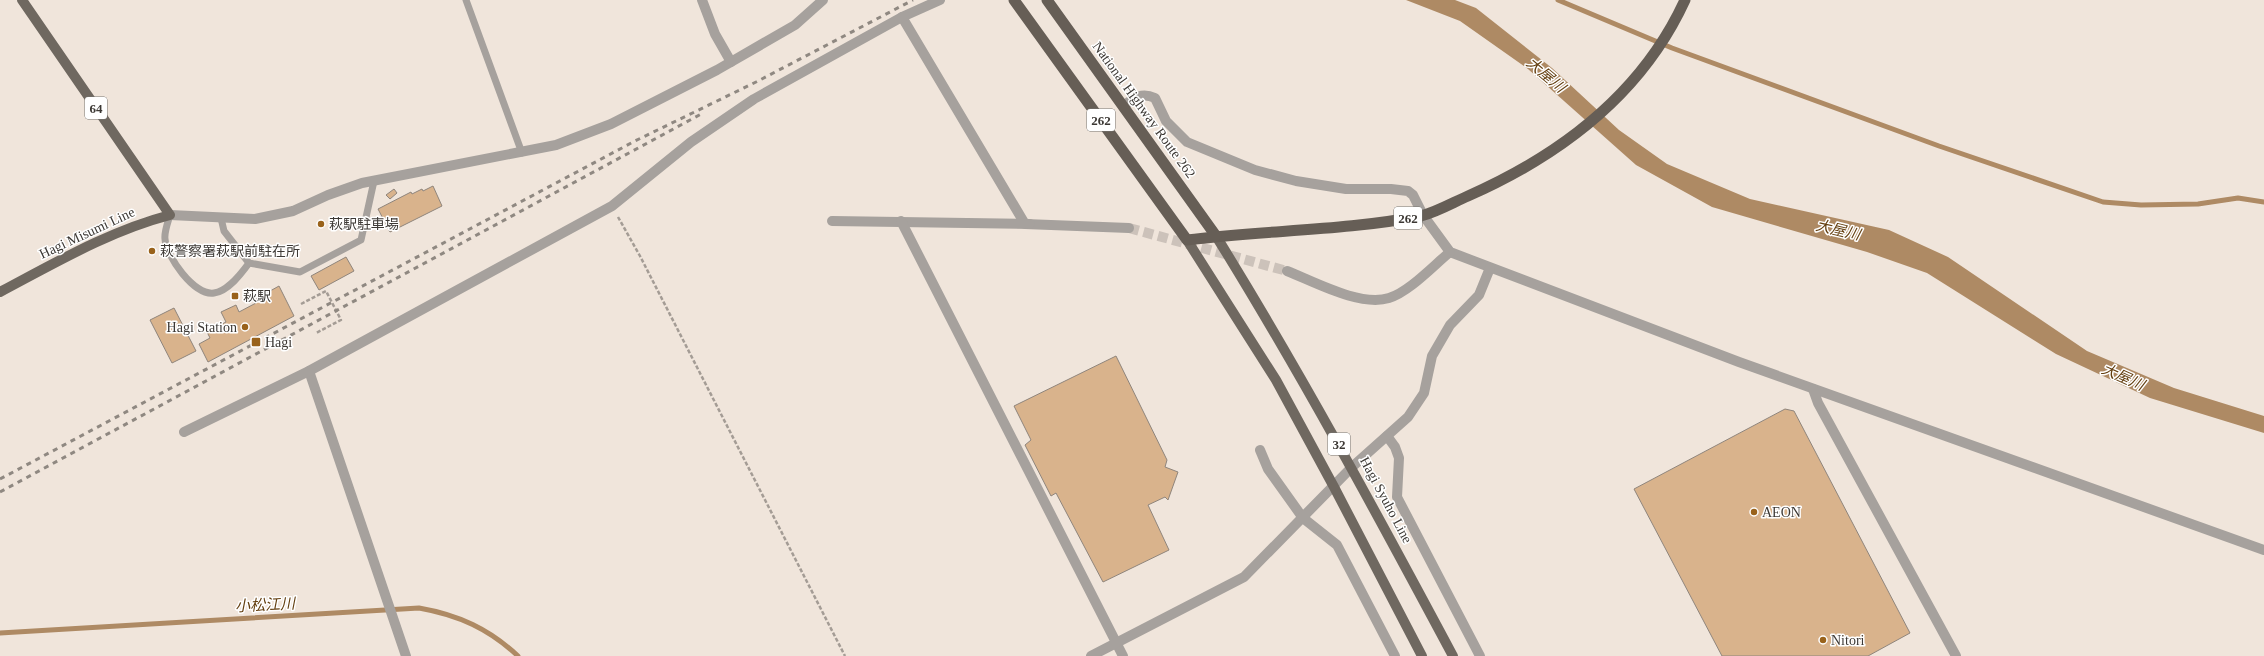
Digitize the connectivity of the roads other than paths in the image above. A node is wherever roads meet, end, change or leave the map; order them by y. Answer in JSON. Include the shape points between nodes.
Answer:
{"nodes":[{"id":1,"x":22,"y":0,"type":"edge"},
{"id":2,"x":466,"y":0,"type":"edge"},
{"id":3,"x":702,"y":0,"type":"edge"},
{"id":4,"x":823,"y":0,"type":"edge"},
{"id":5,"x":940,"y":0,"type":"edge"},
{"id":6,"x":1014,"y":0,"type":"edge"},
{"id":7,"x":1047,"y":0,"type":"edge"},
{"id":8,"x":1685,"y":0,"type":"edge"},
{"id":9,"x":902,"y":18,"type":"junction"},
{"id":10,"x":730,"y":62,"type":"junction"},
{"id":11,"x":1123,"y":106,"type":"junction"},
{"id":12,"x":522,"y":153,"type":"junction"},
{"id":13,"x":374,"y":181,"type":"junction"},
{"id":14,"x":170,"y":215,"type":"junction"},
{"id":15,"x":1423,"y":215,"type":"junction"},
{"id":16,"x":222,"y":218,"type":"junction"},
{"id":17,"x":832,"y":221,"type":"dead end"},
{"id":18,"x":901,"y":221,"type":"junction"},
{"id":19,"x":1031,"y":224,"type":"junction"},
{"id":20,"x":1129,"y":228,"type":"tunnel mouth"},
{"id":21,"x":1216,"y":236,"type":"junction"},
{"id":22,"x":1187,"y":240,"type":"junction"},
{"id":23,"x":1450,"y":252,"type":"junction"},
{"id":24,"x":249,"y":263,"type":"junction"},
{"id":25,"x":1490,"y":268,"type":"junction"},
{"id":26,"x":1287,"y":271,"type":"tunnel mouth"},
{"id":27,"x":0,"y":292,"type":"edge"},
{"id":28,"x":309,"y":371,"type":"junction"},
{"id":29,"x":1813,"y":389,"type":"junction"},
{"id":30,"x":184,"y":432,"type":"dead end"},
{"id":31,"x":1387,"y":436,"type":"junction"},
{"id":32,"x":1260,"y":450,"type":"dead end"},
{"id":33,"x":1352,"y":467,"type":"junction"},
{"id":34,"x":1334,"y":487,"type":"junction"},
{"id":35,"x":1303,"y":518,"type":"junction"},
{"id":36,"x":2264,"y":550,"type":"edge"},
{"id":37,"x":1116,"y":644,"type":"junction"},
{"id":38,"x":406,"y":656,"type":"edge"},
{"id":39,"x":1091,"y":656,"type":"edge"},
{"id":40,"x":1122,"y":656,"type":"edge"},
{"id":41,"x":1395,"y":656,"type":"edge"},
{"id":42,"x":1422,"y":656,"type":"edge"},
{"id":43,"x":1453,"y":656,"type":"edge"},
{"id":44,"x":1480,"y":656,"type":"edge"},
{"id":45,"x":1956,"y":656,"type":"edge"}],
"edges":[{"from":1,"to":14,"type":"main road","number":"64"},
{"from":2,"to":12,"type":"lane"},
{"from":3,"to":10,"type":"street","via":[[715,34]]},
{"from":4,"to":10,"type":"street","via":[[795,25]]},
{"from":5,"to":9,"type":"street"},
{"from":6,"to":22,"type":"highway","number":"262"},
{"from":7,"to":11,"type":"highway","name":"National Highway Route 262","number":"262"},
{"from":8,"to":15,"type":"highway","number":"262","via":[[1675,21],[1646,64],[1614,102],[1580,133],[1537,161],[1490,186]]},
{"from":9,"to":19,"type":"street","via":[[1025,224]]},
{"from":9,"to":28,"type":"street","via":[[754,99],[691,142],[612,206]]},
{"from":10,"to":12,"type":"street","via":[[611,124],[556,145]]},
{"from":11,"to":15,"type":"street","via":[[1139,95],[1147,94],[1155,98],[1166,121],[1187,142],[1255,170],[1296,181],[1346,189],[1408,191],[1413,195]]},
{"from":11,"to":21,"type":"highway","name":"National Highway Route 262","number":"262"},
{"from":12,"to":13,"type":"street"},
{"from":13,"to":16,"type":"street","via":[[328,195],[293,211],[255,219]]},
{"from":13,"to":24,"type":"lane","via":[[360,240],[300,272]]},
{"from":14,"to":16,"type":"street"},
{"from":14,"to":24,"type":"lane","via":[[164,238],[167,251],[191,283],[202,291],[214,293],[226,286],[240,275]]},
{"from":14,"to":27,"type":"main road","name":"Hagi Misumi Line","via":[[131,227],[91,244]]},
{"from":15,"to":21,"type":"highway","number":"262","via":[[1356,226]]},
{"from":15,"to":23,"type":"street"},
{"from":16,"to":24,"type":"lane","via":[[224,231]]},
{"from":17,"to":18,"type":"street"},
{"from":18,"to":19,"type":"street"},
{"from":18,"to":37,"type":"street"},
{"from":19,"to":20,"type":"street"},
{"from":21,"to":22,"type":"highway","number":"262"},
{"from":21,"to":33,"type":"main road","name":"Hagi Syuho Line","number":"32","via":[[1279,339]]},
{"from":22,"to":34,"type":"main road","number":"32","via":[[1276,380]]},
{"from":23,"to":25,"type":"street"},
{"from":23,"to":26,"type":"street","via":[[1390,298],[1373,301],[1356,298]]},
{"from":25,"to":29,"type":"street"},
{"from":25,"to":31,"type":"street","via":[[1479,296],[1450,325],[1432,356],[1424,393],[1408,417]]},
{"from":28,"to":30,"type":"street"},
{"from":28,"to":38,"type":"street"},
{"from":29,"to":36,"type":"street"},
{"from":29,"to":45,"type":"street","via":[[1818,403]]},
{"from":31,"to":33,"type":"street"},
{"from":31,"to":44,"type":"street","via":[[1400,458],[1397,497]]},
{"from":32,"to":35,"type":"street","via":[[1268,469]]},
{"from":33,"to":34,"type":"street"},
{"from":33,"to":43,"type":"main road","name":"Hagi Syuho Line","number":"32"},
{"from":34,"to":35,"type":"street"},
{"from":34,"to":42,"type":"main road","number":"32"},
{"from":35,"to":37,"type":"street","via":[[1244,577]]},
{"from":35,"to":41,"type":"street","via":[[1337,545]]},
{"from":37,"to":39,"type":"street"},
{"from":37,"to":40,"type":"street"}]}
